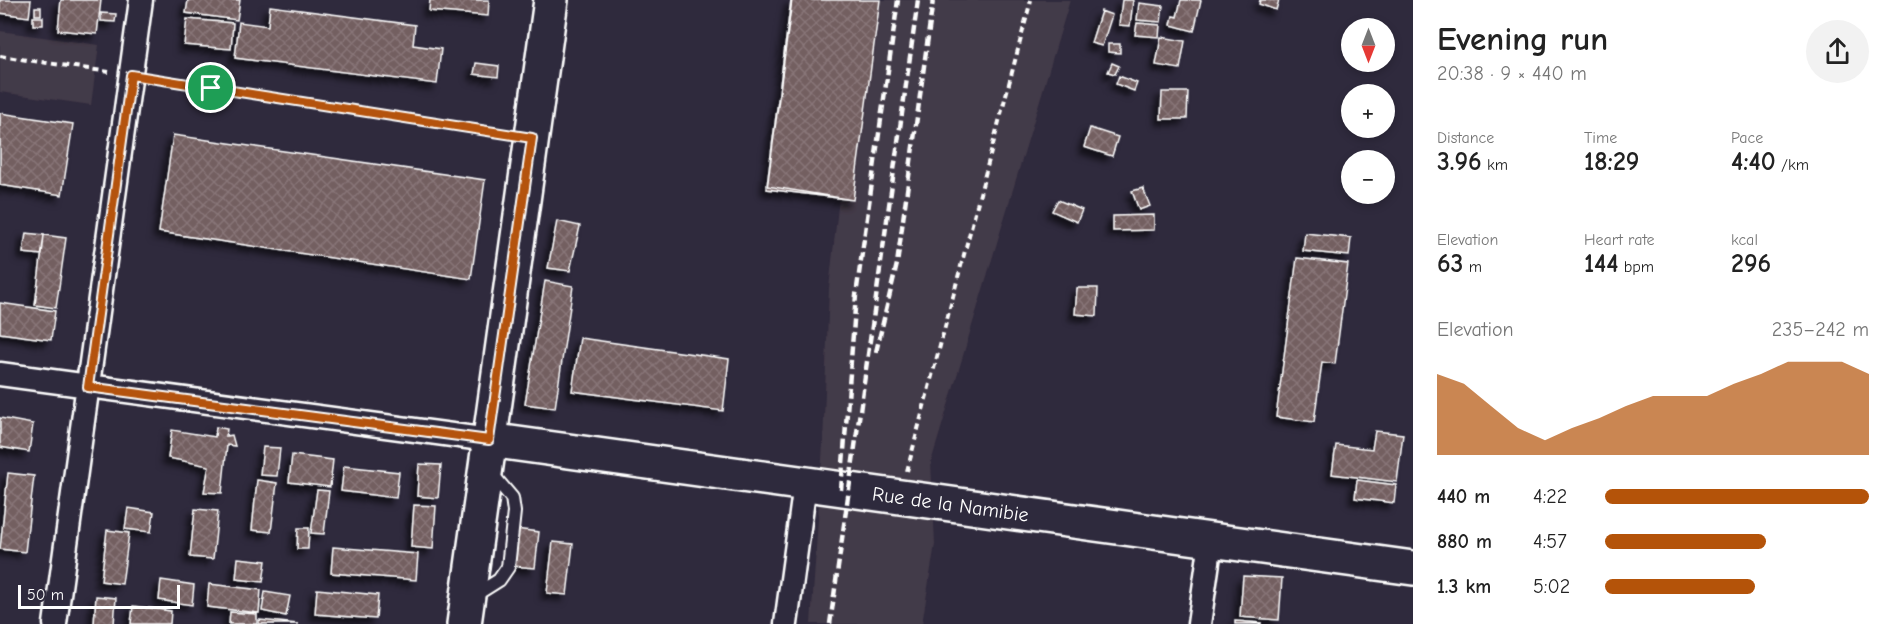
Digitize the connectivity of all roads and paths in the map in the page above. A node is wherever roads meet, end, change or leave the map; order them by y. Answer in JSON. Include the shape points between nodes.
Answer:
{"nodes":[{"id":1,"x":141,"y":0,"type":"edge"},
{"id":2,"x":551,"y":0,"type":"edge"},
{"id":3,"x":1031,"y":0,"type":"edge"},
{"id":4,"x":0,"y":56,"type":"edge"},
{"id":5,"x":131,"y":75,"type":"junction"},
{"id":6,"x":532,"y":138,"type":"junction"},
{"id":7,"x":0,"y":374,"type":"edge"},
{"id":8,"x":88,"y":387,"type":"junction"},
{"id":9,"x":488,"y":453,"type":"junction"},
{"id":10,"x":805,"y":484,"type":"junction"},
{"id":11,"x":900,"y":498,"type":"junction"},
{"id":12,"x":1211,"y":541,"type":"junction"},
{"id":13,"x":1413,"y":568,"type":"edge"},
{"id":14,"x":466,"y":612,"type":"edge"},
{"id":15,"x":55,"y":624,"type":"edge"},
{"id":16,"x":786,"y":624,"type":"edge"},
{"id":17,"x":1199,"y":624,"type":"edge"}],
"edges":[{"from":1,"to":5,"type":"street"},
{"from":2,"to":6,"type":"street"},
{"from":3,"to":11,"type":"path"},
{"from":4,"to":5,"type":"path"},
{"from":5,"to":6,"type":"path"},
{"from":5,"to":8,"type":"street"},
{"from":6,"to":9,"type":"street"},
{"from":7,"to":8,"type":"street"},
{"from":8,"to":9,"type":"street"},
{"from":8,"to":15,"type":"street"},
{"from":9,"to":10,"type":"street","name":"Rue de la Namibie"},
{"from":9,"to":14,"type":"street"},
{"from":10,"to":11,"type":"street","name":"Rue de la Namibie"},
{"from":10,"to":16,"type":"street"},
{"from":11,"to":12,"type":"street","name":"Rue de la Namibie"},
{"from":12,"to":13,"type":"street","name":"Rue de la Namibie"},
{"from":12,"to":17,"type":"street"}]}
